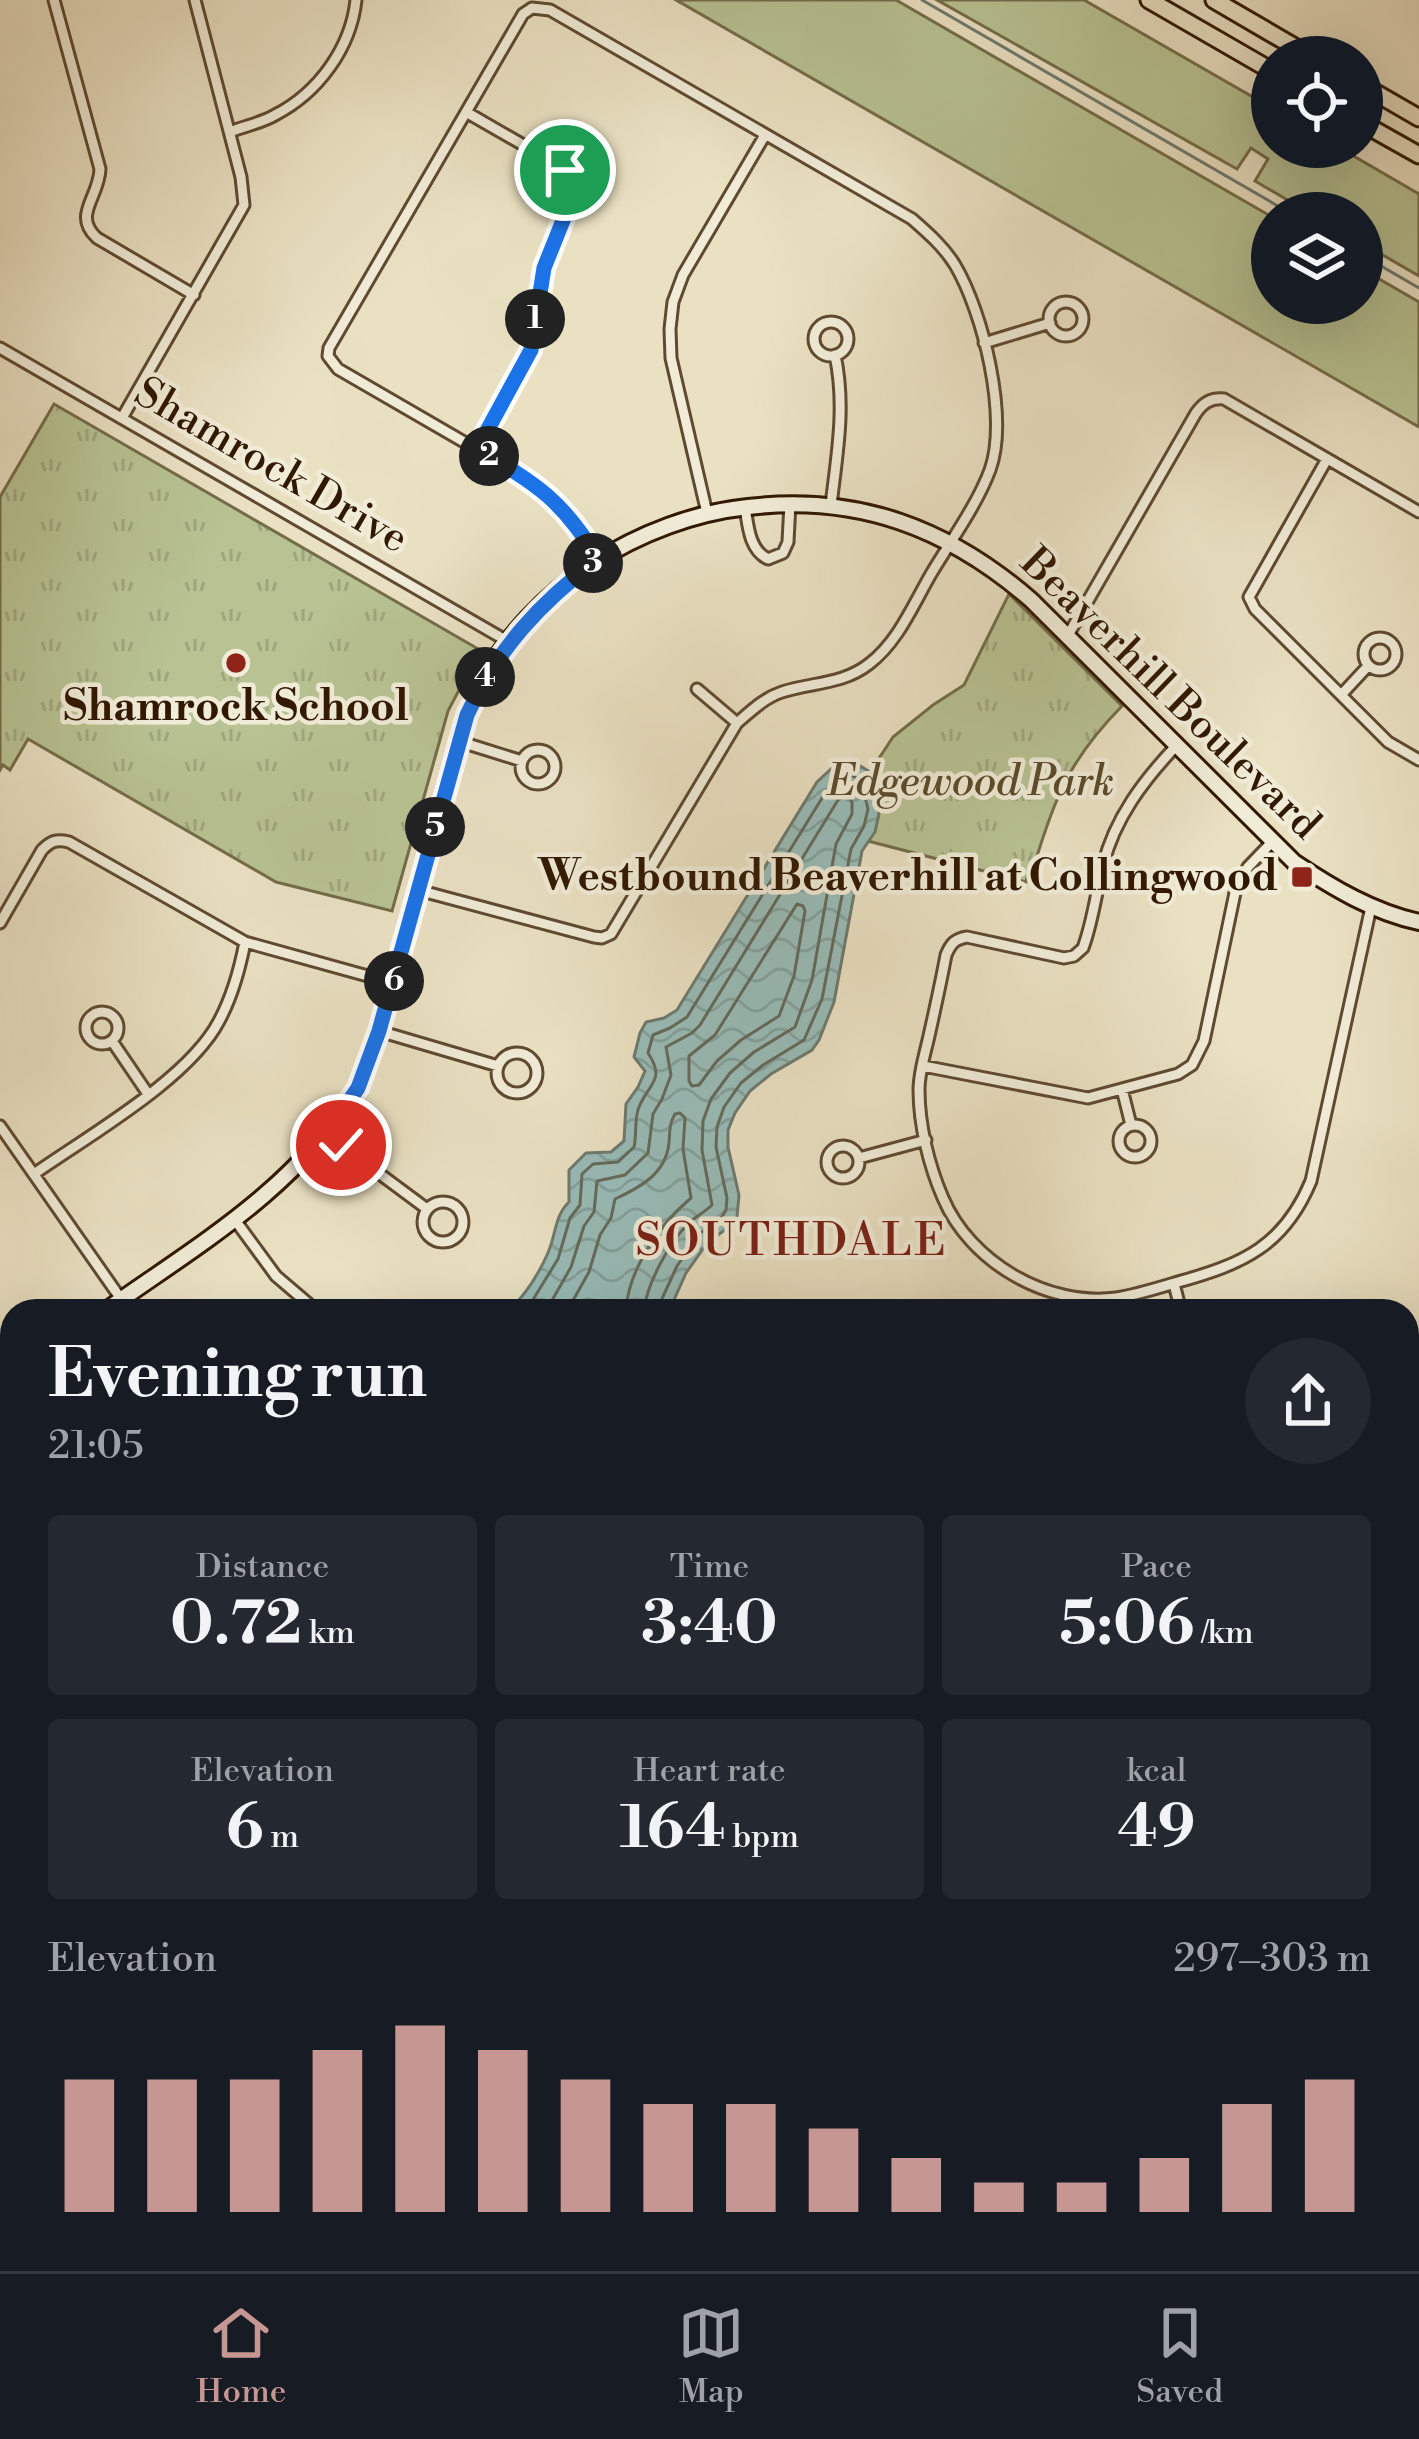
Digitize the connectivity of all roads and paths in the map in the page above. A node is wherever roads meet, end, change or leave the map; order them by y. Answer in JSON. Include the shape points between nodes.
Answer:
{"nodes":[{"id":1,"x":54,"y":0,"type":"edge"},
{"id":2,"x":211,"y":0,"type":"edge"},
{"id":3,"x":356,"y":0,"type":"edge"},
{"id":4,"x":1149,"y":0,"type":"edge"},
{"id":5,"x":1214,"y":0,"type":"edge"},
{"id":6,"x":196,"y":2,"type":"edge"},
{"id":7,"x":1276,"y":36,"type":"edge"},
{"id":8,"x":1251,"y":59,"type":"edge"},
{"id":9,"x":1383,"y":98,"type":"edge"},
{"id":10,"x":466,"y":112,"type":"junction"},
{"id":11,"x":1419,"y":118,"type":"edge"},
{"id":12,"x":230,"y":132,"type":"junction"},
{"id":13,"x":765,"y":135,"type":"junction"},
{"id":14,"x":1383,"y":135,"type":"edge"},
{"id":15,"x":1419,"y":155,"type":"edge"},
{"id":16,"x":194,"y":295,"type":"junction"},
{"id":17,"x":1050,"y":323,"type":"dead end"},
{"id":18,"x":984,"y":343,"type":"junction"},
{"id":19,"x":2,"y":353,"type":"edge"},
{"id":20,"x":835,"y":355,"type":"dead end"},
{"id":21,"x":122,"y":418,"type":"junction"},
{"id":22,"x":477,"y":449,"type":"junction"},
{"id":23,"x":1327,"y":459,"type":"junction"},
{"id":24,"x":790,"y":503,"type":"junction"},
{"id":25,"x":831,"y":505,"type":"junction"},
{"id":26,"x":745,"y":507,"type":"junction"},
{"id":27,"x":1419,"y":512,"type":"edge"},
{"id":28,"x":707,"y":513,"type":"junction"},
{"id":29,"x":950,"y":542,"type":"junction"},
{"id":30,"x":598,"y":559,"type":"junction"},
{"id":31,"x":1067,"y":637,"type":"junction"},
{"id":32,"x":509,"y":642,"type":"junction"},
{"id":33,"x":1368,"y":666,"type":"dead end"},
{"id":34,"x":697,"y":688,"type":"dead end"},
{"id":35,"x":1340,"y":695,"type":"junction"},
{"id":36,"x":737,"y":723,"type":"junction"},
{"id":37,"x":458,"y":741,"type":"junction"},
{"id":38,"x":1175,"y":746,"type":"junction"},
{"id":39,"x":1419,"y":760,"type":"edge"},
{"id":40,"x":522,"y":761,"type":"dead end"},
{"id":41,"x":1272,"y":842,"type":"junction"},
{"id":42,"x":418,"y":890,"type":"junction"},
{"id":43,"x":1371,"y":907,"type":"junction"},
{"id":44,"x":0,"y":922,"type":"edge"},
{"id":45,"x":1419,"y":922,"type":"edge"},
{"id":46,"x":245,"y":942,"type":"junction"},
{"id":47,"x":393,"y":983,"type":"junction"},
{"id":48,"x":379,"y":1031,"type":"junction"},
{"id":49,"x":112,"y":1041,"type":"dead end"},
{"id":50,"x":498,"y":1066,"type":"junction"},
{"id":51,"x":923,"y":1066,"type":"junction"},
{"id":52,"x":1122,"y":1089,"type":"junction"},
{"id":53,"x":148,"y":1094,"type":"junction"},
{"id":54,"x":1131,"y":1125,"type":"dead end"},
{"id":55,"x":0,"y":1126,"type":"edge"},
{"id":56,"x":326,"y":1134,"type":"junction"},
{"id":57,"x":926,"y":1140,"type":"junction"},
{"id":58,"x":859,"y":1158,"type":"dead end"},
{"id":59,"x":34,"y":1174,"type":"junction"},
{"id":60,"x":427,"y":1209,"type":"junction"},
{"id":61,"x":235,"y":1220,"type":"junction"},
{"id":62,"x":1174,"y":1284,"type":"junction"},
{"id":63,"x":121,"y":1299,"type":"joint"},
{"id":64,"x":303,"y":1299,"type":"edge"},
{"id":65,"x":1178,"y":1299,"type":"edge"}],
"edges":[{"from":1,"to":16,"type":"street","via":[[100,169],[87,229]]},
{"from":2,"to":6,"type":"street"},
{"from":3,"to":12,"type":"street","via":[[343,47],[324,75],[274,116]]},
{"from":4,"to":8,"type":"main road"},
{"from":5,"to":7,"type":"main road"},
{"from":6,"to":12,"type":"street"},
{"from":9,"to":11,"type":"main road"},
{"from":10,"to":13,"type":"street","via":[[523,14],[540,7]]},
{"from":10,"to":22,"type":"street","via":[[565,170],[574,193],[544,268],[531,350]]},
{"from":10,"to":22,"type":"street","via":[[328,356]]},
{"from":12,"to":16,"type":"street","via":[[244,205]]},
{"from":13,"to":18,"type":"street","via":[[934,237],[964,282]]},
{"from":13,"to":28,"type":"street","via":[[673,302],[671,358]]},
{"from":14,"to":15,"type":"main road"},
{"from":16,"to":21,"type":"street"},
{"from":17,"to":18,"type":"street"},
{"from":18,"to":29,"type":"street","via":[[996,444]]},
{"from":19,"to":21,"type":"street","name":"Shamrock Drive"},
{"from":20,"to":25,"type":"street","via":[[842,408]]},
{"from":21,"to":32,"type":"street","name":"Shamrock Drive"},
{"from":22,"to":30,"type":"street","via":[[552,497]]},
{"from":23,"to":27,"type":"street"},
{"from":23,"to":31,"type":"street","via":[[1224,399],[1206,402]]},
{"from":23,"to":35,"type":"street","via":[[1249,597]]},
{"from":24,"to":25,"type":"street","name":"Beaverhill Boulevard"},
{"from":24,"to":26,"type":"street","name":"Beaverhill Boulevard"},
{"from":24,"to":26,"type":"street","via":[[788,542],[768,559],[754,545]]},
{"from":25,"to":29,"type":"street","name":"Beaverhill Boulevard","via":[[900,520]]},
{"from":26,"to":28,"type":"street","name":"Beaverhill Boulevard"},
{"from":28,"to":30,"type":"street","name":"Beaverhill Boulevard"},
{"from":29,"to":31,"type":"street","name":"Beaverhill Boulevard","via":[[1003,576]]},
{"from":29,"to":36,"type":"street","via":[[884,652],[846,678],[773,696]]},
{"from":30,"to":32,"type":"street","name":"Beaverhill Boulevard"},
{"from":31,"to":38,"type":"street","name":"Beaverhill Boulevard"},
{"from":32,"to":37,"type":"street","name":"Beaverhill Boulevard","via":[[482,681]]},
{"from":33,"to":35,"type":"street"},
{"from":34,"to":36,"type":"street"},
{"from":35,"to":39,"type":"street"},
{"from":36,"to":42,"type":"street","via":[[611,934],[594,937]]},
{"from":37,"to":40,"type":"street"},
{"from":37,"to":42,"type":"street","name":"Beaverhill Boulevard"},
{"from":38,"to":41,"type":"street","name":"Beaverhill Boulevard"},
{"from":38,"to":51,"type":"street","via":[[1113,836],[1083,948],[1074,956],[967,938],[950,944]]},
{"from":41,"to":43,"type":"street","name":"Beaverhill Boulevard"},
{"from":41,"to":52,"type":"street","via":[[1236,888],[1200,1053],[1178,1074]]},
{"from":42,"to":47,"type":"street","name":"Beaverhill Boulevard"},
{"from":43,"to":45,"type":"street","name":"Beaverhill Boulevard"},
{"from":43,"to":62,"type":"street","via":[[1303,1201],[1262,1250]]},
{"from":44,"to":46,"type":"street","via":[[42,850],[59,839]]},
{"from":46,"to":47,"type":"street"},
{"from":46,"to":53,"type":"street","via":[[218,1023]]},
{"from":47,"to":48,"type":"street","name":"Beaverhill Boulevard"},
{"from":48,"to":50,"type":"street"},
{"from":48,"to":56,"type":"street","name":"Beaverhill Boulevard","via":[[358,1088]]},
{"from":49,"to":53,"type":"street"},
{"from":50,"to":50,"type":"street","via":[[511,1092],[536,1079],[536,1066],[520,1053]]},
{"from":51,"to":52,"type":"street","via":[[1076,1097]]},
{"from":51,"to":57,"type":"street"},
{"from":52,"to":54,"type":"street"},
{"from":53,"to":59,"type":"street"},
{"from":55,"to":59,"type":"street"},
{"from":56,"to":60,"type":"street"},
{"from":56,"to":61,"type":"street","name":"Beaverhill Boulevard"},
{"from":57,"to":58,"type":"street"},
{"from":57,"to":62,"type":"street","via":[[956,1221],[1014,1274],[1078,1298]]},
{"from":59,"to":63,"type":"street"},
{"from":60,"to":60,"type":"street","via":[[423,1224],[431,1238],[446,1242],[460,1234],[464,1219],[456,1206]]},
{"from":61,"to":63,"type":"street","name":"Beaverhill Boulevard"},
{"from":61,"to":64,"type":"street"},
{"from":62,"to":65,"type":"street"}]}
